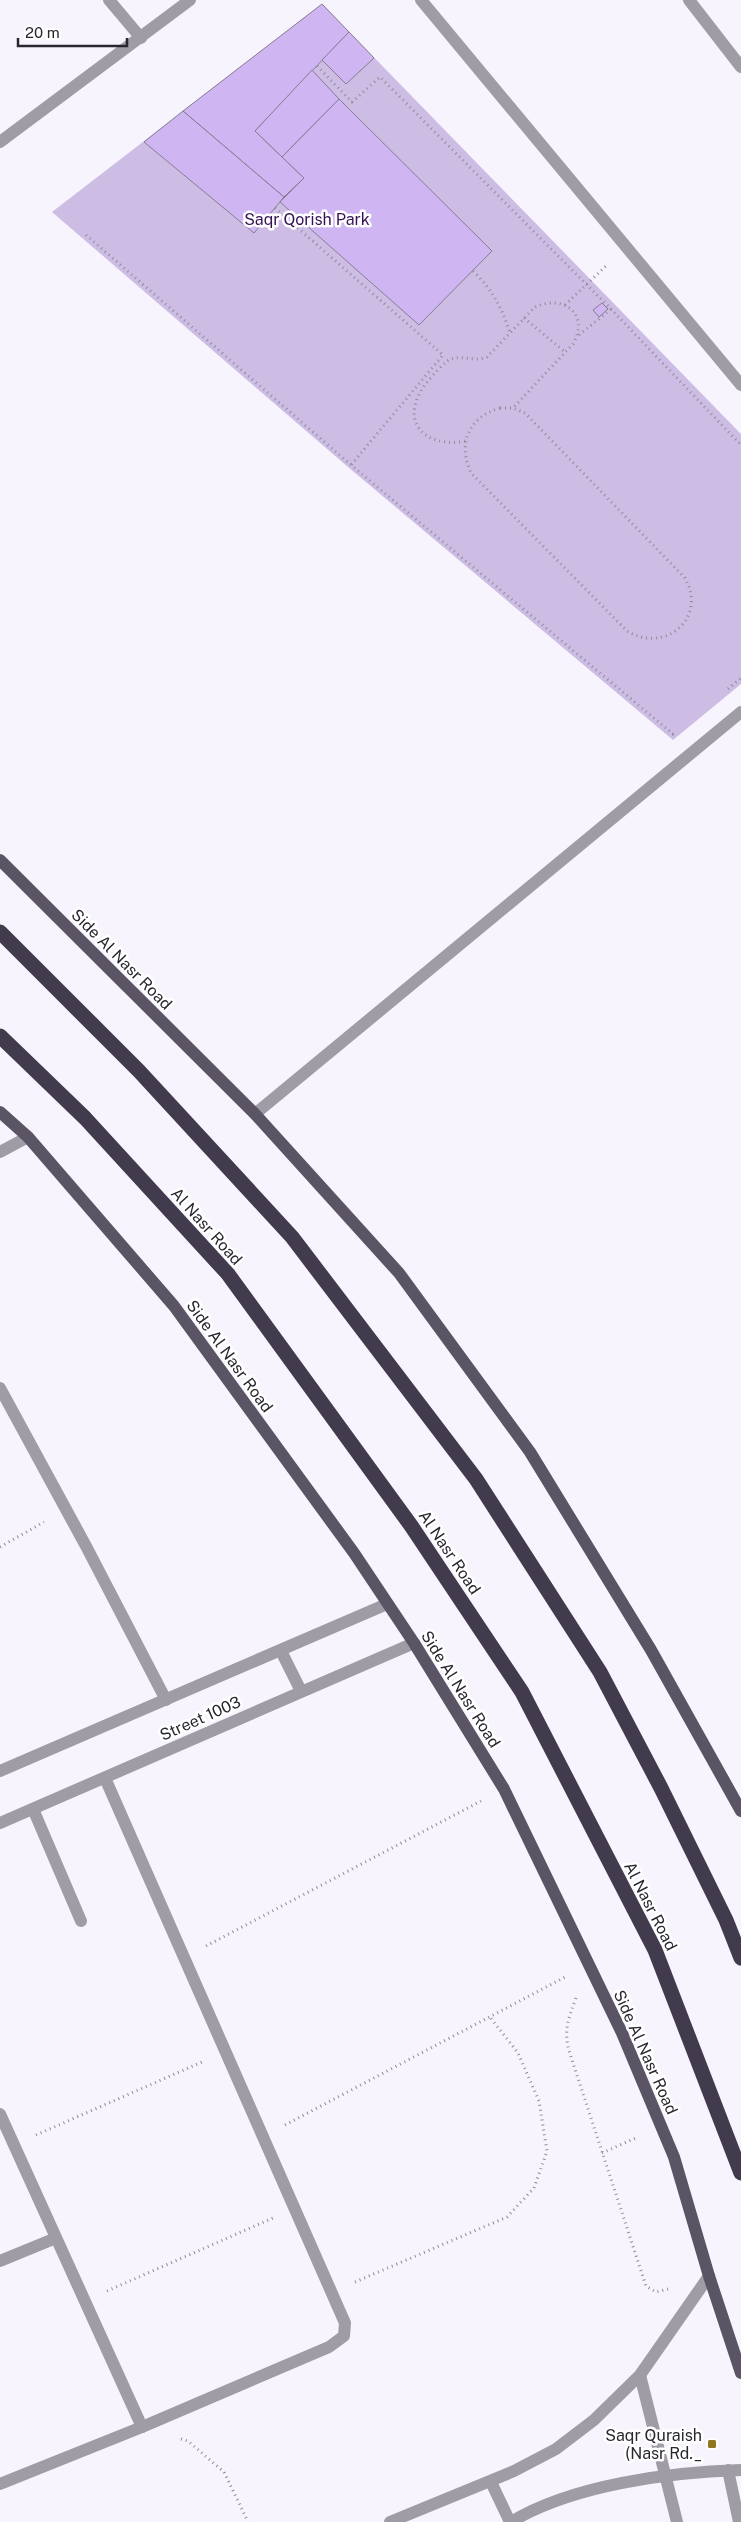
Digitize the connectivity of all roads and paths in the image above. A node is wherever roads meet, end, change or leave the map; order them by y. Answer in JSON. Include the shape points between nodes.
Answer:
{"nodes":[{"id":1,"x":109,"y":0,"type":"edge"},
{"id":2,"x":190,"y":0,"type":"edge"},
{"id":3,"x":421,"y":0,"type":"edge"},
{"id":4,"x":688,"y":0,"type":"edge"},
{"id":5,"x":141,"y":38,"type":"junction"},
{"id":6,"x":317,"y":66,"type":"dead end"},
{"id":7,"x":741,"y":66,"type":"edge"},
{"id":8,"x":0,"y":142,"type":"edge"},
{"id":9,"x":275,"y":208,"type":"dead end"},
{"id":10,"x":86,"y":235,"type":"dead end"},
{"id":11,"x":625,"y":248,"type":"junction"},
{"id":12,"x":473,"y":270,"type":"dead end"},
{"id":13,"x":586,"y":284,"type":"junction"},
{"id":14,"x":565,"y":305,"type":"junction"},
{"id":15,"x":611,"y":309,"type":"junction"},
{"id":16,"x":524,"y":318,"type":"junction"},
{"id":17,"x":510,"y":333,"type":"junction"},
{"id":18,"x":578,"y":335,"type":"junction"},
{"id":19,"x":565,"y":352,"type":"junction"},
{"id":20,"x":741,"y":385,"type":"edge"},
{"id":21,"x":513,"y":408,"type":"junction"},
{"id":22,"x":465,"y":441,"type":"junction"},
{"id":23,"x":741,"y":445,"type":"edge"},
{"id":24,"x":351,"y":465,"type":"junction"},
{"id":25,"x":741,"y":678,"type":"edge"},
{"id":26,"x":726,"y":690,"type":"dead end"},
{"id":27,"x":741,"y":712,"type":"edge"},
{"id":28,"x":681,"y":728,"type":"dead end"},
{"id":29,"x":0,"y":860,"type":"edge"},
{"id":30,"x":0,"y":932,"type":"edge"},
{"id":31,"x":0,"y":1036,"type":"edge"},
{"id":32,"x":0,"y":1112,"type":"edge"},
{"id":33,"x":255,"y":1114,"type":"junction"},
{"id":34,"x":28,"y":1137,"type":"junction"},
{"id":35,"x":0,"y":1152,"type":"edge"},
{"id":36,"x":0,"y":1388,"type":"edge"},
{"id":37,"x":66,"y":1509,"type":"junction"},
{"id":38,"x":0,"y":1547,"type":"edge"},
{"id":39,"x":387,"y":1604,"type":"junction"},
{"id":40,"x":414,"y":1643,"type":"junction"},
{"id":41,"x":281,"y":1651,"type":"junction"},
{"id":42,"x":301,"y":1691,"type":"junction"},
{"id":43,"x":166,"y":1700,"type":"junction"},
{"id":44,"x":0,"y":1771,"type":"edge"},
{"id":45,"x":105,"y":1778,"type":"junction"},
{"id":46,"x":504,"y":1788,"type":"junction"},
{"id":47,"x":33,"y":1809,"type":"junction"},
{"id":48,"x":741,"y":1811,"type":"edge"},
{"id":49,"x":0,"y":1823,"type":"edge"},
{"id":50,"x":81,"y":1921,"type":"dead end"},
{"id":51,"x":183,"y":1958,"type":"junction"},
{"id":52,"x":741,"y":1958,"type":"edge"},
{"id":53,"x":589,"y":1965,"type":"junction"},
{"id":54,"x":490,"y":2017,"type":"junction"},
{"id":55,"x":225,"y":2052,"type":"junction"},
{"id":56,"x":0,"y":2114,"type":"edge"},
{"id":57,"x":263,"y":2137,"type":"junction"},
{"id":58,"x":14,"y":2144,"type":"junction"},
{"id":59,"x":741,"y":2173,"type":"edge"},
{"id":60,"x":294,"y":2208,"type":"junction"},
{"id":61,"x":56,"y":2238,"type":"junction"},
{"id":62,"x":0,"y":2261,"type":"edge"},
{"id":63,"x":709,"y":2276,"type":"junction"},
{"id":64,"x":644,"y":2279,"type":"dead end"},
{"id":65,"x":329,"y":2293,"type":"junction"},
{"id":66,"x":85,"y":2300,"type":"junction"},
{"id":67,"x":741,"y":2373,"type":"edge"},
{"id":68,"x":640,"y":2375,"type":"junction"},
{"id":69,"x":142,"y":2428,"type":"junction"},
{"id":70,"x":728,"y":2470,"type":"junction"},
{"id":71,"x":741,"y":2470,"type":"edge"},
{"id":72,"x":666,"y":2475,"type":"junction"},
{"id":73,"x":491,"y":2482,"type":"junction"},
{"id":74,"x":0,"y":2484,"type":"edge"},
{"id":75,"x":248,"y":2522,"type":"edge"},
{"id":76,"x":390,"y":2522,"type":"edge"},
{"id":77,"x":511,"y":2522,"type":"edge"},
{"id":78,"x":677,"y":2522,"type":"edge"},
{"id":79,"x":739,"y":2522,"type":"edge"}],
"edges":[{"from":1,"to":5,"type":"street"},
{"from":2,"to":5,"type":"street"},
{"from":3,"to":11,"type":"street"},
{"from":4,"to":7,"type":"street"},
{"from":5,"to":8,"type":"street"},
{"from":6,"to":13,"type":"path","via":[[352,102],[380,76]]},
{"from":9,"to":24,"type":"path","via":[[444,355]]},
{"from":10,"to":24,"type":"path"},
{"from":11,"to":13,"type":"path"},
{"from":11,"to":20,"type":"street"},
{"from":12,"to":17,"type":"path","via":[[496,297]]},
{"from":13,"to":14,"type":"path"},
{"from":13,"to":15,"type":"path"},
{"from":14,"to":16,"type":"path","via":[[543,304]]},
{"from":14,"to":18,"type":"path","via":[[576,315]]},
{"from":15,"to":18,"type":"path"},
{"from":15,"to":23,"type":"path"},
{"from":16,"to":17,"type":"path"},
{"from":16,"to":19,"type":"path"},
{"from":17,"to":22,"type":"path","via":[[483,359],[455,358],[448,361],[419,394],[414,409],[423,433],[442,443]]},
{"from":18,"to":19,"type":"path"},
{"from":19,"to":21,"type":"path"},
{"from":21,"to":22,"type":"path","via":[[488,411],[477,419]]},
{"from":21,"to":22,"type":"path","via":[[525,413],[685,578],[692,600],[686,622],[677,629],[658,639],[647,640],[627,631],[479,482],[466,462]]},
{"from":24,"to":28,"type":"path","via":[[674,734]]},
{"from":25,"to":26,"type":"path"},
{"from":27,"to":33,"type":"street"},
{"from":29,"to":33,"type":"main road","name":"Side Al Nasr Road"},
{"from":30,"to":52,"type":"highway","via":[[139,1071],[292,1238],[476,1480],[600,1672],[661,1788],[726,1920]]},
{"from":31,"to":59,"type":"highway","name":"Al Nasr Road","via":[[85,1118],[228,1274],[412,1527],[516,1684],[656,1950]]},
{"from":32,"to":34,"type":"main road","name":"Side Al Nasr Road"},
{"from":33,"to":48,"type":"main road","name":"Side Al Nasr Road","via":[[399,1274],[530,1452],[651,1650]]},
{"from":34,"to":35,"type":"street"},
{"from":34,"to":39,"type":"main road","name":"Side Al Nasr Road","via":[[174,1306],[354,1553]]},
{"from":36,"to":37,"type":"street"},
{"from":37,"to":38,"type":"path"},
{"from":37,"to":43,"type":"street"},
{"from":39,"to":40,"type":"main road","name":"Side Al Nasr Road"},
{"from":39,"to":41,"type":"street","name":"Street 1003"},
{"from":40,"to":42,"type":"street","name":"Street 1003"},
{"from":40,"to":46,"type":"main road","name":"Side Al Nasr Road"},
{"from":41,"to":42,"type":"street"},
{"from":41,"to":43,"type":"street","name":"Street 1003"},
{"from":42,"to":45,"type":"street","name":"Street 1003"},
{"from":43,"to":44,"type":"street","name":"Street 1003"},
{"from":45,"to":47,"type":"street","name":"Street 1003"},
{"from":45,"to":51,"type":"street"},
{"from":46,"to":51,"type":"path"},
{"from":46,"to":53,"type":"main road","name":"Side Al Nasr Road"},
{"from":47,"to":49,"type":"street","name":"Street 1003"},
{"from":47,"to":50,"type":"street"},
{"from":51,"to":55,"type":"street"},
{"from":53,"to":54,"type":"path"},
{"from":53,"to":63,"type":"main road","name":"Side Al Nasr Road","via":[[622,2033],[674,2157]]},
{"from":53,"to":64,"type":"path","via":[[566,2023],[566,2042]]},
{"from":54,"to":57,"type":"path"},
{"from":54,"to":65,"type":"path","via":[[518,2053],[539,2101],[547,2151],[534,2188],[508,2217]]},
{"from":55,"to":57,"type":"street"},
{"from":55,"to":58,"type":"path"},
{"from":56,"to":58,"type":"street"},
{"from":57,"to":60,"type":"street"},
{"from":58,"to":61,"type":"street"},
{"from":60,"to":65,"type":"street"},
{"from":60,"to":66,"type":"path"},
{"from":61,"to":62,"type":"street"},
{"from":61,"to":66,"type":"street"},
{"from":63,"to":67,"type":"main road","name":"Side Al Nasr Road"},
{"from":63,"to":68,"type":"street"},
{"from":65,"to":69,"type":"street","via":[[344,2323],[344,2336],[329,2347]]},
{"from":66,"to":69,"type":"street"},
{"from":68,"to":72,"type":"street"},
{"from":68,"to":73,"type":"street","via":[[594,2420],[556,2449]]},
{"from":69,"to":74,"type":"street"},
{"from":69,"to":75,"type":"path","via":[[188,2441],[224,2472]]},
{"from":70,"to":71,"type":"street"},
{"from":70,"to":72,"type":"street"},
{"from":70,"to":79,"type":"street"},
{"from":72,"to":77,"type":"street","via":[[573,2496],[527,2512]]},
{"from":72,"to":78,"type":"street"},
{"from":73,"to":76,"type":"street"},
{"from":73,"to":77,"type":"street"}]}
